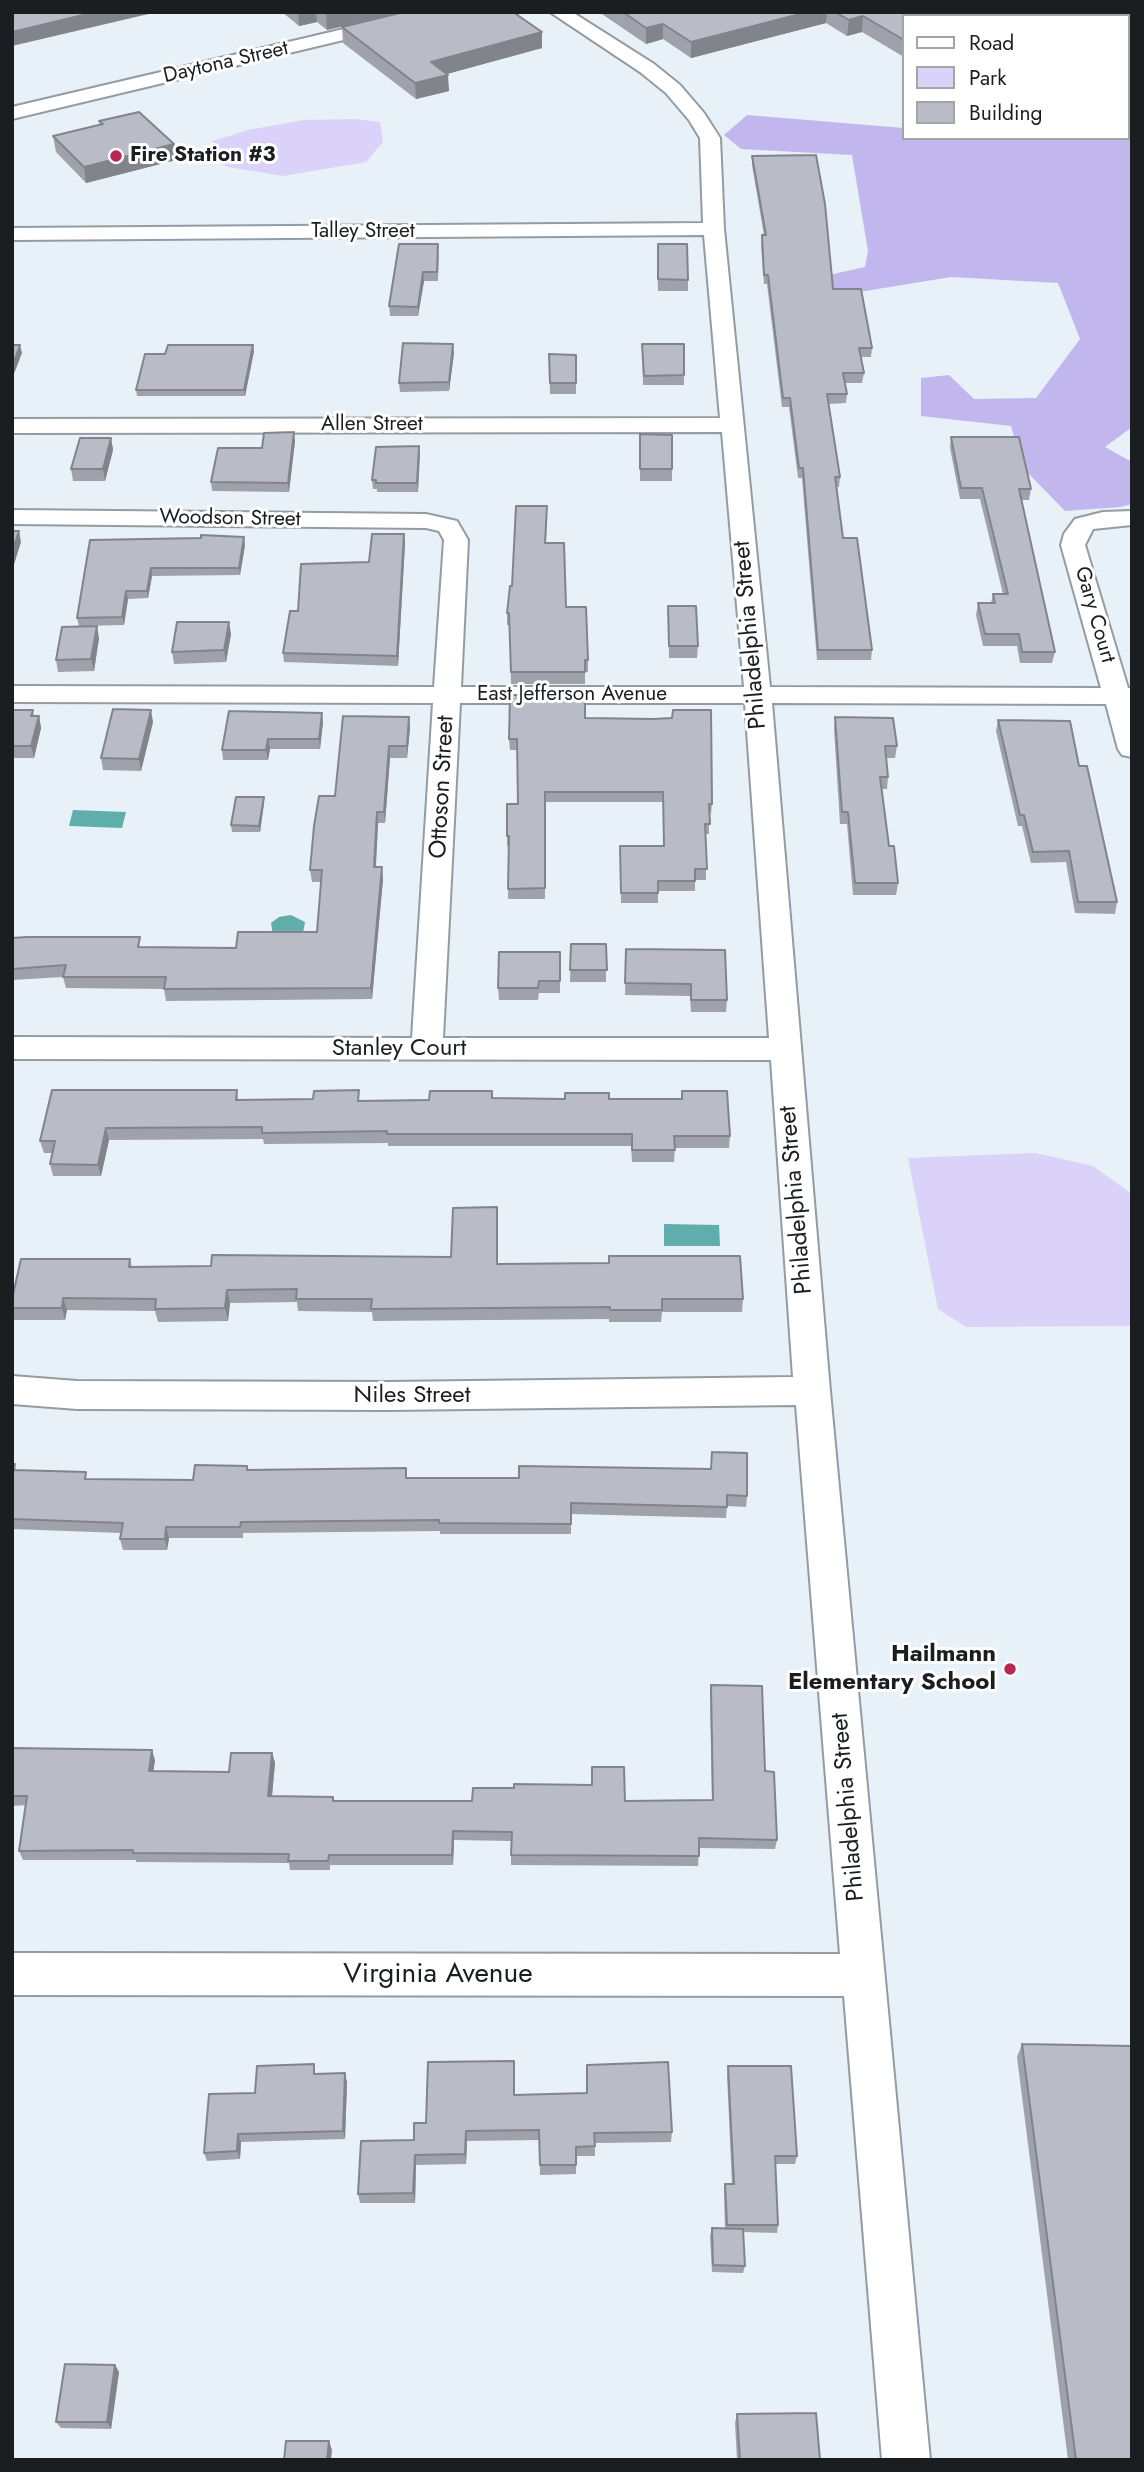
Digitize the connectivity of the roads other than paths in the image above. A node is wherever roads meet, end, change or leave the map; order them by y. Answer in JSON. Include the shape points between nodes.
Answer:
{"nodes":[{"id":1,"x":440,"y":12,"type":"edge"},
{"id":2,"x":559,"y":12,"type":"edge"},
{"id":3,"x":12,"y":113,"type":"edge"},
{"id":4,"x":714,"y":229,"type":"junction"},
{"id":5,"x":12,"y":234,"type":"edge"},
{"id":6,"x":732,"y":425,"type":"junction"},
{"id":7,"x":12,"y":426,"type":"edge"},
{"id":8,"x":12,"y":517,"type":"edge"},
{"id":9,"x":1132,"y":518,"type":"edge"},
{"id":10,"x":448,"y":526,"type":"joint"},
{"id":11,"x":12,"y":694,"type":"edge"},
{"id":12,"x":448,"y":695,"type":"junction"},
{"id":13,"x":758,"y":696,"type":"junction"},
{"id":14,"x":1125,"y":696,"type":"edge"},
{"id":15,"x":1132,"y":749,"type":"edge"},
{"id":16,"x":12,"y":1048,"type":"edge"},
{"id":17,"x":785,"y":1049,"type":"junction"},
{"id":18,"x":427,"y":1050,"type":"junction"},
{"id":19,"x":12,"y":1390,"type":"edge"},
{"id":20,"x":812,"y":1391,"type":"junction"},
{"id":21,"x":12,"y":1974,"type":"edge"},
{"id":22,"x":864,"y":1975,"type":"junction"},
{"id":23,"x":906,"y":2460,"type":"edge"}],
"edges":[{"from":1,"to":3,"type":"street","name":"Daytona Street"},
{"from":2,"to":4,"type":"street","name":"Philadelphia Street","via":[[647,68],[697,117],[709,138]]},
{"from":4,"to":5,"type":"street","name":"Talley Street"},
{"from":4,"to":6,"type":"street","name":"Philadelphia Street"},
{"from":6,"to":7,"type":"street","name":"Allen Street"},
{"from":6,"to":13,"type":"street","name":"Philadelphia Street"},
{"from":8,"to":10,"type":"street","name":"Woodson Street","via":[[426,521]]},
{"from":9,"to":14,"type":"street","name":"Gary Court","via":[[1084,524],[1073,545]]},
{"from":10,"to":12,"type":"street","name":"Ottoson Street","via":[[456,540]]},
{"from":11,"to":12,"type":"street","name":"East Jefferson Avenue"},
{"from":12,"to":13,"type":"street","name":"East Jefferson Avenue"},
{"from":12,"to":18,"type":"street","name":"Ottoson Street"},
{"from":13,"to":14,"type":"street","name":"East Jefferson Avenue"},
{"from":13,"to":17,"type":"street","name":"Philadelphia Street"},
{"from":14,"to":15,"type":"street","name":"Gary Court"},
{"from":16,"to":18,"type":"street","name":"Stanley Court"},
{"from":17,"to":18,"type":"street","name":"Stanley Court"},
{"from":17,"to":20,"type":"street","name":"Philadelphia Street"},
{"from":19,"to":20,"type":"street","name":"Niles Street","via":[[77,1395],[375,1396]]},
{"from":20,"to":22,"type":"street","name":"Philadelphia Street"},
{"from":21,"to":22,"type":"street","name":"Virginia Avenue"},
{"from":22,"to":23,"type":"street","name":"Philadelphia Street"}]}
